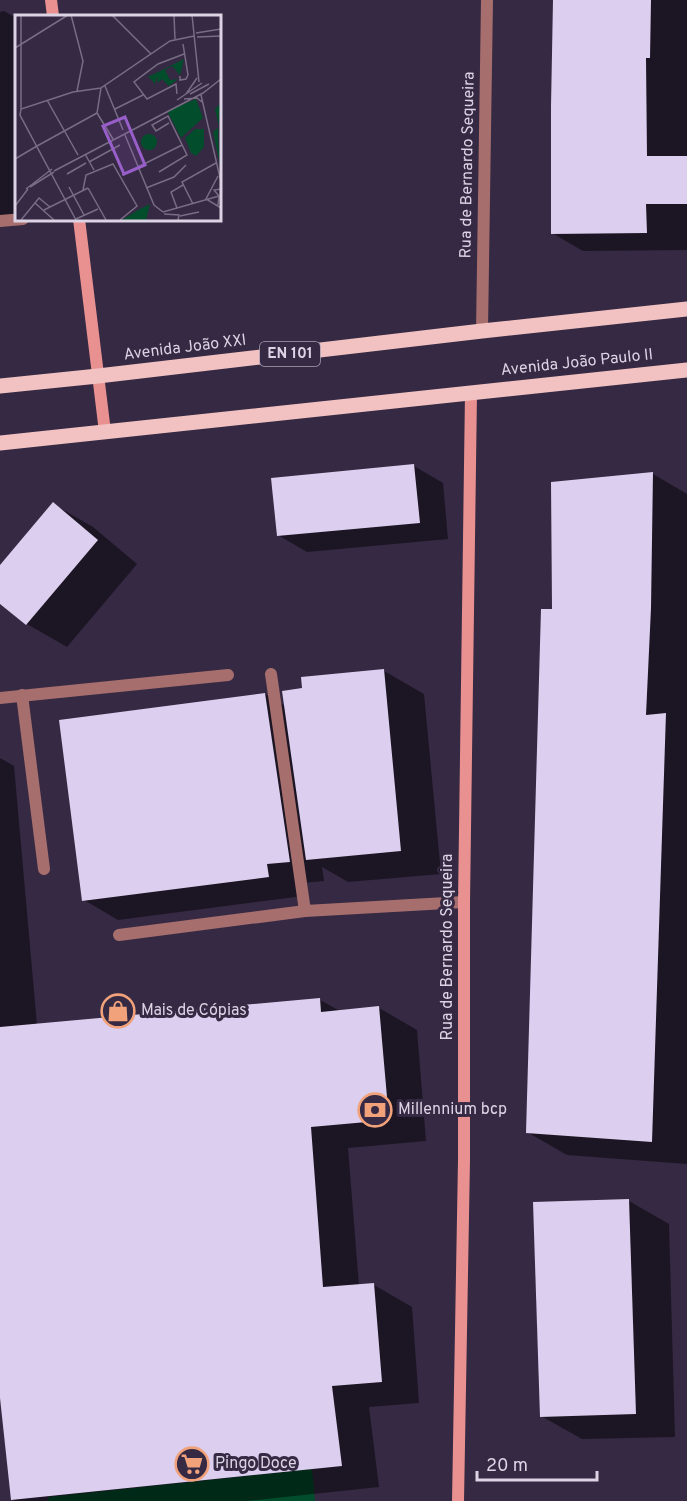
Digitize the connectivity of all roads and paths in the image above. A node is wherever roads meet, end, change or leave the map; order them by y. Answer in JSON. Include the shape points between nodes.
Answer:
{"nodes":[{"id":1,"x":51,"y":0,"type":"edge"},
{"id":2,"x":487,"y":0,"type":"edge"},
{"id":3,"x":53,"y":15,"type":"edge"},
{"id":4,"x":15,"y":220,"type":"edge"},
{"id":5,"x":79,"y":220,"type":"edge"},
{"id":6,"x":0,"y":221,"type":"edge"},
{"id":7,"x":687,"y":309,"type":"edge"},
{"id":8,"x":482,"y":331,"type":"junction"},
{"id":9,"x":687,"y":370,"type":"edge"},
{"id":10,"x":98,"y":376,"type":"junction"},
{"id":11,"x":0,"y":386,"type":"edge"},
{"id":12,"x":471,"y":393,"type":"junction"},
{"id":13,"x":105,"y":432,"type":"junction"},
{"id":14,"x":0,"y":442,"type":"edge"},
{"id":15,"x":228,"y":675,"type":"dead end"},
{"id":16,"x":272,"y":675,"type":"dead end"},
{"id":17,"x":22,"y":696,"type":"junction"},
{"id":18,"x":0,"y":698,"type":"edge"},
{"id":19,"x":44,"y":869,"type":"dead end"},
{"id":20,"x":464,"y":902,"type":"junction"},
{"id":21,"x":305,"y":911,"type":"junction"},
{"id":22,"x":119,"y":935,"type":"dead end"},
{"id":23,"x":458,"y":1501,"type":"edge"}],
"edges":[{"from":1,"to":3,"type":"street"},
{"from":2,"to":8,"type":"street","name":"Rua de Bernardo Sequeira"},
{"from":4,"to":6,"type":"street"},
{"from":5,"to":10,"type":"street"},
{"from":7,"to":8,"type":"main road","number":"EN 101"},
{"from":8,"to":10,"type":"main road","name":"Avenida João XXI","number":"EN 101"},
{"from":9,"to":12,"type":"main road","name":"Avenida João Paulo II"},
{"from":10,"to":11,"type":"main road","name":"Avenida João XXI","number":"EN 101"},
{"from":10,"to":13,"type":"street"},
{"from":12,"to":13,"type":"main road"},
{"from":12,"to":20,"type":"street","name":"Rua de Bernardo Sequeira"},
{"from":13,"to":14,"type":"main road"},
{"from":15,"to":17,"type":"street"},
{"from":16,"to":21,"type":"street"},
{"from":17,"to":18,"type":"street"},
{"from":17,"to":19,"type":"street"},
{"from":20,"to":21,"type":"street"},
{"from":20,"to":23,"type":"street","name":"Rua de Bernardo Sequeira"},
{"from":21,"to":22,"type":"street"}]}
